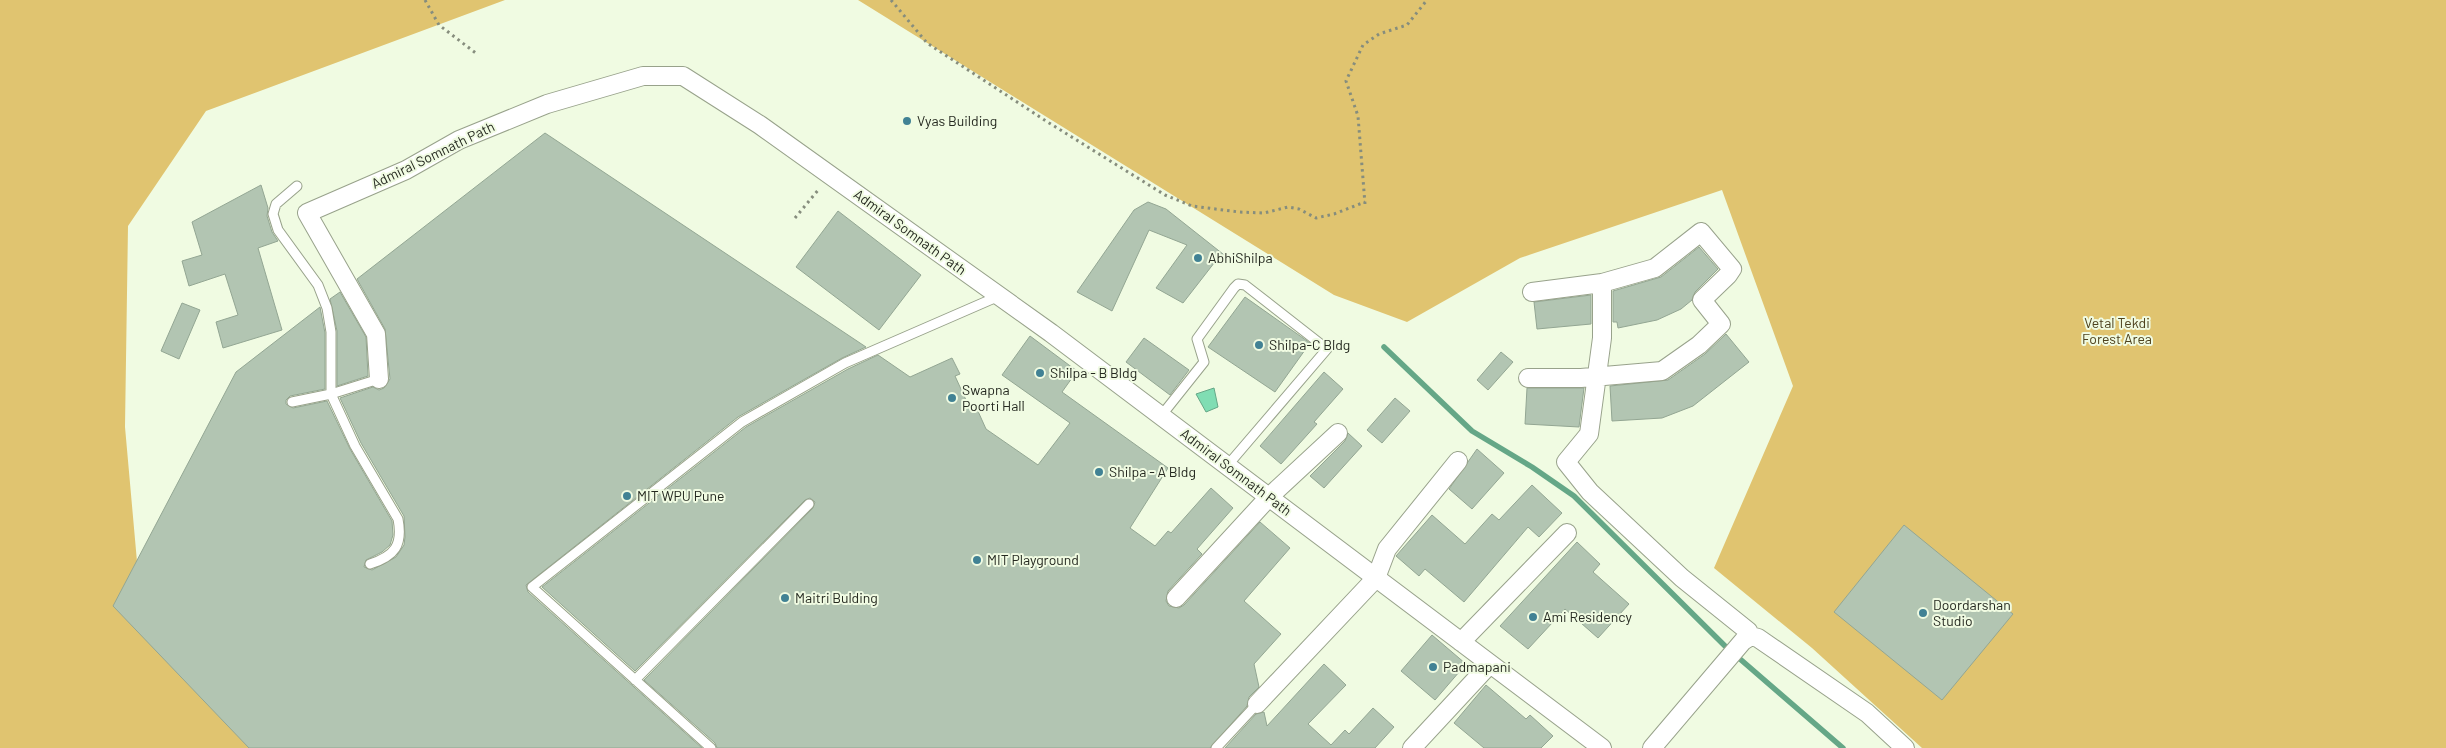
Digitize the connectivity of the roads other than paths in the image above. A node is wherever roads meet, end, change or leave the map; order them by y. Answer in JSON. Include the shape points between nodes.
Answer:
{"nodes":[{"id":1,"x":297,"y":186,"type":"dead end"},
{"id":2,"x":1602,"y":283,"type":"junction"},
{"id":3,"x":1532,"y":292,"type":"dead end"},
{"id":4,"x":999,"y":296,"type":"junction"},
{"id":5,"x":1597,"y":375,"type":"junction"},
{"id":6,"x":1528,"y":378,"type":"dead end"},
{"id":7,"x":379,"y":379,"type":"joint"},
{"id":8,"x":332,"y":394,"type":"junction"},
{"id":9,"x":292,"y":402,"type":"dead end"},
{"id":10,"x":1161,"y":416,"type":"junction"},
{"id":11,"x":1338,"y":433,"type":"dead end"},
{"id":12,"x":1458,"y":461,"type":"dead end"},
{"id":13,"x":1227,"y":466,"type":"junction"},
{"id":14,"x":1269,"y":497,"type":"junction"},
{"id":15,"x":809,"y":504,"type":"dead end"},
{"id":16,"x":1567,"y":533,"type":"dead end"},
{"id":17,"x":370,"y":564,"type":"dead end"},
{"id":18,"x":1376,"y":578,"type":"junction"},
{"id":19,"x":1176,"y":598,"type":"dead end"},
{"id":20,"x":1745,"y":640,"type":"junction"},
{"id":21,"x":1461,"y":642,"type":"junction"},
{"id":22,"x":1490,"y":664,"type":"junction"},
{"id":23,"x":635,"y":680,"type":"junction"},
{"id":24,"x":1258,"y":704,"type":"joint"},
{"id":25,"x":1596,"y":746,"type":"edge"},
{"id":26,"x":712,"y":748,"type":"edge"},
{"id":27,"x":1216,"y":748,"type":"edge"},
{"id":28,"x":1412,"y":748,"type":"edge"},
{"id":29,"x":1652,"y":748,"type":"edge"},
{"id":30,"x":1905,"y":748,"type":"edge"}],
"edges":[{"from":1,"to":8,"type":"lane","via":[[276,204],[273,214],[278,230],[318,286],[327,308],[331,332]]},
{"from":2,"to":3,"type":"street"},
{"from":2,"to":5,"type":"street","via":[[1602,338]]},
{"from":2,"to":5,"type":"street","via":[[1655,268],[1702,232],[1732,269],[1702,300],[1720,324],[1699,345],[1662,371]]},
{"from":4,"to":7,"type":"street","name":"Admiral Somnath Path","via":[[760,125],[683,76],[643,76],[547,104],[459,140],[406,170],[307,213],[376,334]]},
{"from":4,"to":10,"type":"street","name":"Admiral Somnath Path"},
{"from":4,"to":23,"type":"lane","via":[[845,363],[742,422],[532,586]]},
{"from":5,"to":6,"type":"street"},
{"from":5,"to":20,"type":"street","via":[[1589,434],[1566,462],[1590,492],[1621,521],[1718,608],[1744,626],[1748,631]]},
{"from":7,"to":8,"type":"lane"},
{"from":8,"to":9,"type":"lane"},
{"from":8,"to":17,"type":"lane","via":[[355,446],[398,519],[400,531],[394,551],[385,560]]},
{"from":10,"to":13,"type":"street","name":"Admiral Somnath Path"},
{"from":10,"to":13,"type":"lane","via":[[1204,362],[1197,339],[1234,288],[1238,284],[1245,285],[1327,349]]},
{"from":11,"to":14,"type":"street"},
{"from":12,"to":18,"type":"street","via":[[1387,549]]},
{"from":13,"to":14,"type":"street","name":"Admiral Somnath Path"},
{"from":14,"to":18,"type":"street","name":"Admiral Somnath Path"},
{"from":14,"to":19,"type":"street"},
{"from":15,"to":23,"type":"lane"},
{"from":16,"to":21,"type":"street"},
{"from":18,"to":21,"type":"street","name":"Admiral Somnath Path"},
{"from":18,"to":24,"type":"street"},
{"from":20,"to":29,"type":"street"},
{"from":20,"to":30,"type":"street","via":[[1758,638],[1866,713]]},
{"from":21,"to":22,"type":"street","name":"Admiral Somnath Path"},
{"from":22,"to":25,"type":"street","name":"Admiral Somnath Path"},
{"from":22,"to":28,"type":"street"},
{"from":23,"to":26,"type":"lane"},
{"from":24,"to":27,"type":"lane"}]}
